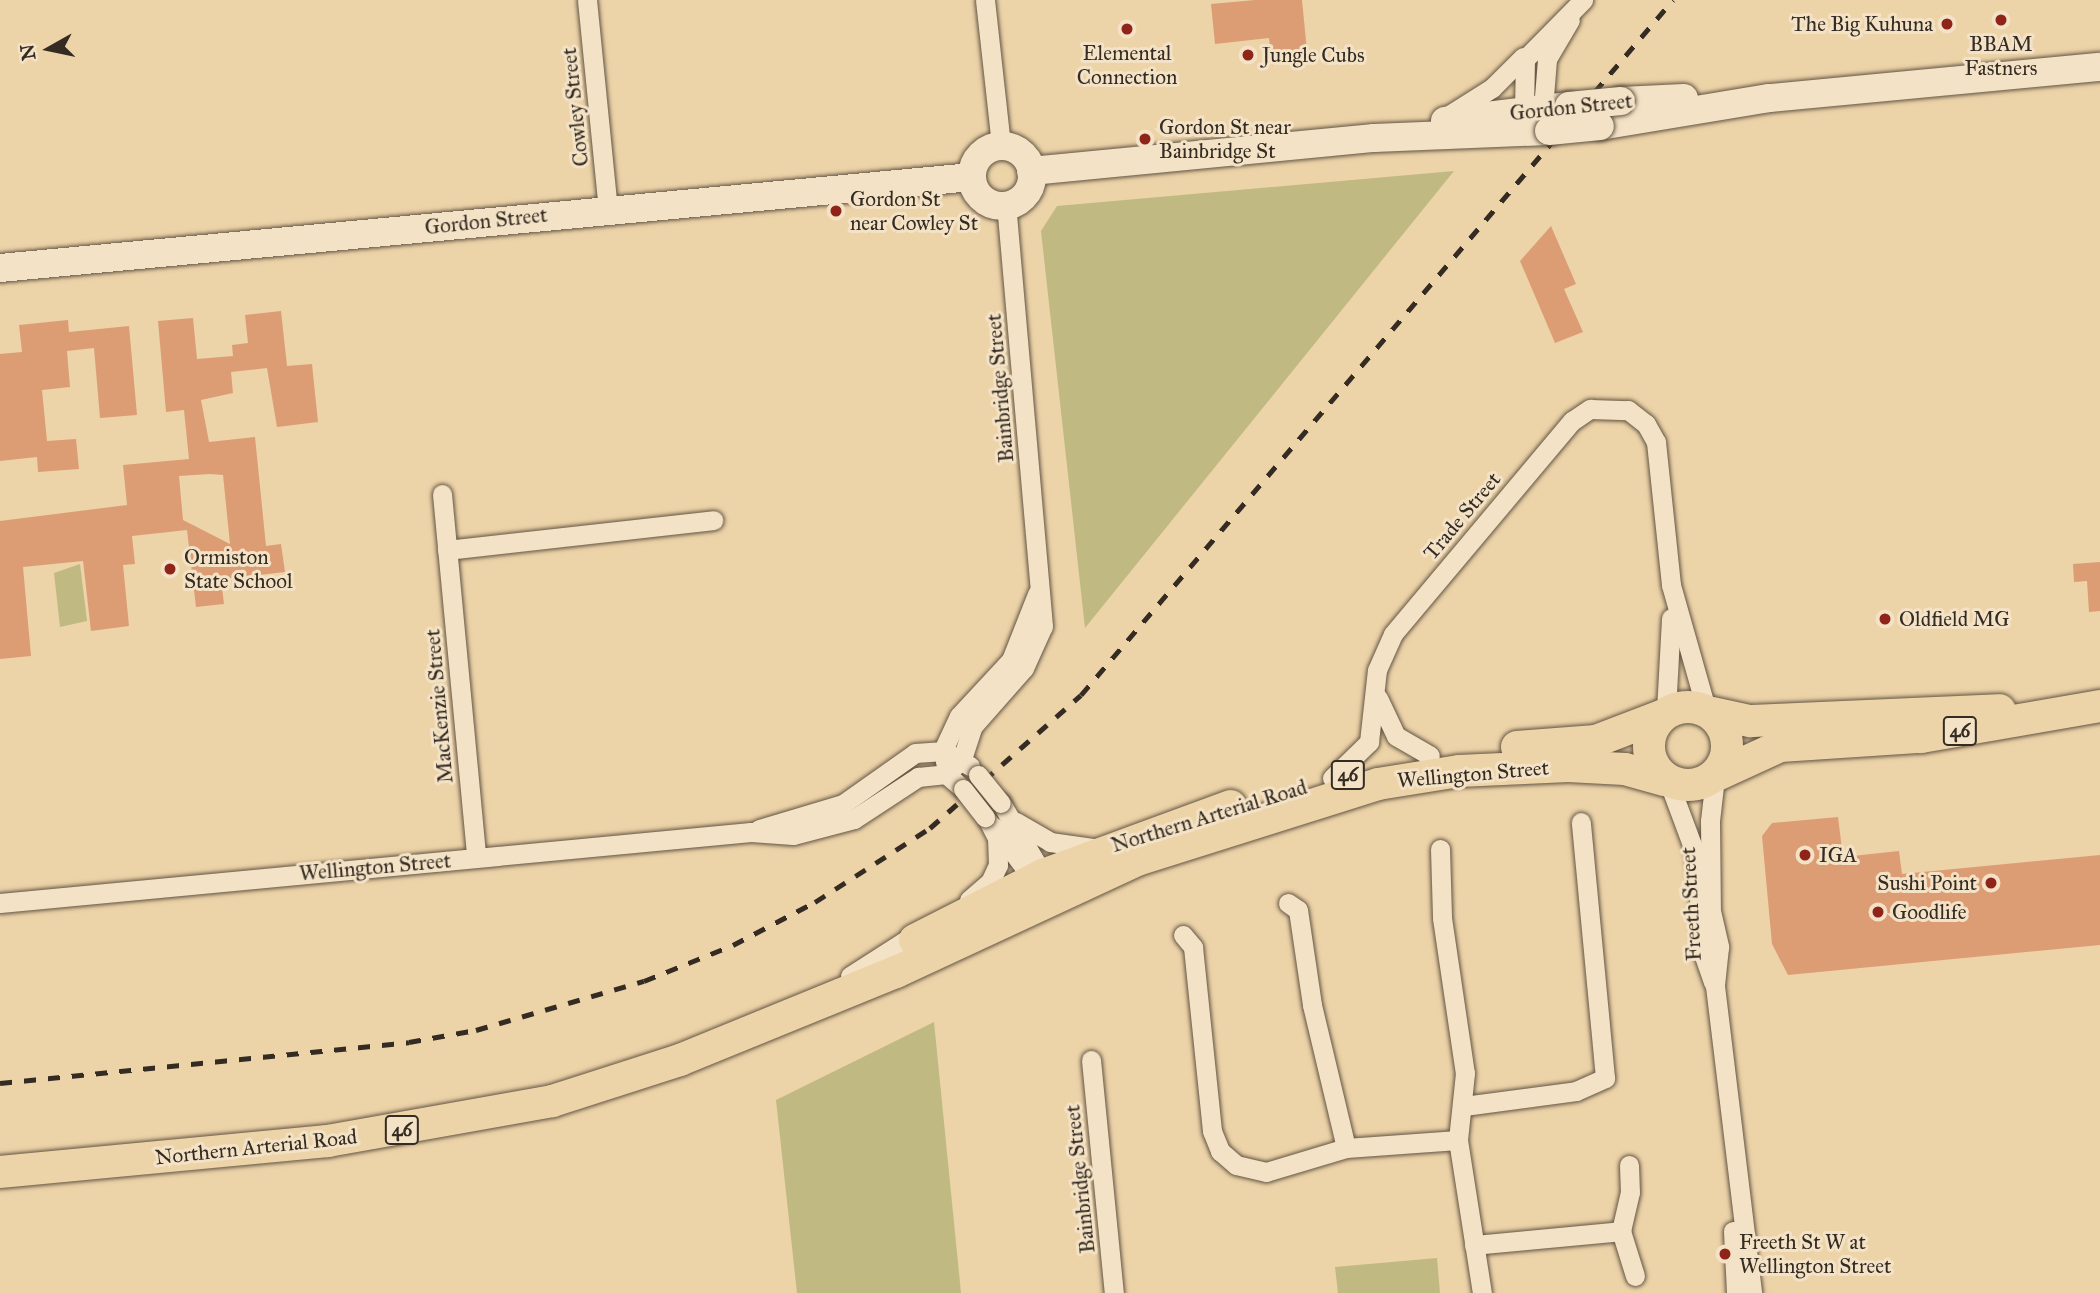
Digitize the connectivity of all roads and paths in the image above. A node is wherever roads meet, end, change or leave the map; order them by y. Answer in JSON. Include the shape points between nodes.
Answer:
{"nodes":[{"id":1,"x":587,"y":0,"type":"edge"},
{"id":2,"x":985,"y":0,"type":"edge"},
{"id":3,"x":1578,"y":5,"type":"edge"},
{"id":4,"x":1531,"y":49,"type":"junction"},
{"id":5,"x":2100,"y":67,"type":"edge"},
{"id":6,"x":1770,"y":98,"type":"junction"},
{"id":7,"x":1544,"y":118,"type":"junction"},
{"id":8,"x":1432,"y":123,"type":"junction"},
{"id":9,"x":1374,"y":138,"type":"junction"},
{"id":10,"x":1000,"y":146,"type":"junction"},
{"id":11,"x":1031,"y":171,"type":"junction"},
{"id":12,"x":971,"y":177,"type":"junction"},
{"id":13,"x":1006,"y":206,"type":"junction"},
{"id":14,"x":608,"y":210,"type":"junction"},
{"id":15,"x":0,"y":268,"type":"edge"},
{"id":16,"x":442,"y":494,"type":"dead end"},
{"id":17,"x":713,"y":520,"type":"dead end"},
{"id":18,"x":447,"y":550,"type":"junction"},
{"id":19,"x":1671,"y":585,"type":"junction"},
{"id":20,"x":1376,"y":694,"type":"junction"},
{"id":21,"x":2100,"y":706,"type":"edge"},
{"id":22,"x":2060,"y":710,"type":"junction"},
{"id":23,"x":1709,"y":711,"type":"junction"},
{"id":24,"x":1664,"y":714,"type":"junction"},
{"id":25,"x":953,"y":755,"type":"junction"},
{"id":26,"x":1430,"y":756,"type":"junction"},
{"id":27,"x":946,"y":774,"type":"junction"},
{"id":28,"x":1716,"y":776,"type":"junction"},
{"id":29,"x":1332,"y":778,"type":"junction"},
{"id":30,"x":1666,"y":781,"type":"junction"},
{"id":31,"x":987,"y":820,"type":"junction"},
{"id":32,"x":1016,"y":822,"type":"junction"},
{"id":33,"x":1581,"y":822,"type":"dead end"},
{"id":34,"x":751,"y":832,"type":"junction"},
{"id":35,"x":1104,"y":849,"type":"junction"},
{"id":36,"x":1440,"y":849,"type":"dead end"},
{"id":37,"x":476,"y":857,"type":"junction"},
{"id":38,"x":1041,"y":884,"type":"junction"},
{"id":39,"x":0,"y":902,"type":"edge"},
{"id":40,"x":1288,"y":902,"type":"dead end"},
{"id":41,"x":1183,"y":935,"type":"dead end"},
{"id":42,"x":850,"y":976,"type":"junction"},
{"id":43,"x":1715,"y":986,"type":"junction"},
{"id":44,"x":789,"y":1015,"type":"junction"},
{"id":45,"x":1091,"y":1060,"type":"dead end"},
{"id":46,"x":1464,"y":1106,"type":"junction"},
{"id":47,"x":1729,"y":1132,"type":"junction"},
{"id":48,"x":1458,"y":1140,"type":"junction"},
{"id":49,"x":1346,"y":1148,"type":"junction"},
{"id":50,"x":1629,"y":1165,"type":"dead end"},
{"id":51,"x":0,"y":1172,"type":"edge"},
{"id":52,"x":1621,"y":1231,"type":"junction"},
{"id":53,"x":1474,"y":1245,"type":"junction"},
{"id":54,"x":1635,"y":1276,"type":"dead end"},
{"id":55,"x":1114,"y":1293,"type":"edge"},
{"id":56,"x":1482,"y":1293,"type":"edge"},
{"id":57,"x":1736,"y":1293,"type":"edge"},
{"id":58,"x":1752,"y":1293,"type":"edge"}],
"edges":[{"from":1,"to":14,"type":"street","name":"Cowley Street"},
{"from":2,"to":10,"type":"street"},
{"from":3,"to":4,"type":"street"},
{"from":3,"to":7,"type":"street","via":[[1547,59]]},
{"from":4,"to":7,"type":"street","via":[[1520,74]]},
{"from":4,"to":8,"type":"street","via":[[1477,100]]},
{"from":5,"to":6,"type":"street","name":"Gordon Street"},
{"from":6,"to":7,"type":"street","name":"Gordon Street","bridge":true,"via":[[1621,101]]},
{"from":6,"to":7,"type":"street","name":"Gordon Street","bridge":true,"via":[[1600,126]]},
{"from":7,"to":8,"type":"street","name":"Gordon Street"},
{"from":7,"to":9,"type":"street","name":"Gordon Street"},
{"from":8,"to":9,"type":"street","name":"Gordon Street"},
{"from":9,"to":11,"type":"street","name":"Gordon Street"},
{"from":10,"to":11,"type":"street","via":[[1024,156]]},
{"from":10,"to":12,"type":"street","via":[[983,152]]},
{"from":11,"to":13,"type":"street","via":[[1026,194]]},
{"from":12,"to":13,"type":"street","via":[[979,197]]},
{"from":12,"to":14,"type":"street","name":"Gordon Street"},
{"from":13,"to":25,"type":"street","name":"Bainbridge Street","via":[[1041,566],[1034,612],[1021,642],[998,677],[959,716]]},
{"from":14,"to":15,"type":"street","name":"Gordon Street"},
{"from":16,"to":18,"type":"street","name":"MacKenzie Street"},
{"from":17,"to":18,"type":"street"},
{"from":18,"to":37,"type":"street","name":"MacKenzie Street"},
{"from":19,"to":20,"type":"street","name":"Trade Street","via":[[1656,442],[1646,424],[1622,408],[1590,409],[1572,421],[1393,634],[1382,654]]},
{"from":19,"to":23,"type":"street"},
{"from":19,"to":24,"type":"street"},
{"from":20,"to":26,"type":"street","via":[[1396,736]]},
{"from":20,"to":29,"type":"street","name":"Trade Street","via":[[1366,748]]},
{"from":21,"to":22,"type":"main road","number":"46"},
{"from":22,"to":23,"type":"main road","number":"46","via":[[1921,709],[1751,721]]},
{"from":22,"to":28,"type":"main road","number":"46","via":[[1921,737],[1780,746]]},
{"from":23,"to":24,"type":"main road","number":"46","via":[[1687,705]]},
{"from":23,"to":28,"type":"main road","via":[[1725,738]]},
{"from":24,"to":26,"type":"main road","name":"Northern Arterial Road","number":"46","via":[[1596,741]]},
{"from":24,"to":30,"type":"main road","via":[[1651,746]]},
{"from":25,"to":27,"type":"street"},
{"from":25,"to":32,"type":"street","bridge":true,"via":[[978,775]]},
{"from":25,"to":34,"type":"street","name":"Wellington Street","via":[[915,753],[842,804]]},
{"from":26,"to":29,"type":"main road","name":"Northern Arterial Road","number":"46"},
{"from":27,"to":31,"type":"street","bridge":true},
{"from":27,"to":34,"type":"street","name":"Wellington Street","via":[[907,781],[862,814],[829,829],[793,835]]},
{"from":28,"to":30,"type":"main road","number":"46","via":[[1693,787]]},
{"from":28,"to":43,"type":"street","name":"Freeth Street","via":[[1710,821],[1711,911],[1719,947]]},
{"from":29,"to":35,"type":"main road","name":"Northern Arterial Road","number":"46"},
{"from":30,"to":38,"type":"main road","name":"Wellington Street","number":"46","via":[[1625,769],[1568,766],[1391,781]]},
{"from":30,"to":43,"type":"street","name":"Freeth Street","via":[[1695,853],[1704,956]]},
{"from":31,"to":38,"type":"street"},
{"from":31,"to":42,"type":"street","via":[[999,853],[985,889]]},
{"from":32,"to":35,"type":"street","via":[[1050,842]]},
{"from":32,"to":38,"type":"street"},
{"from":33,"to":46,"type":"street","via":[[1605,1077],[1576,1091]]},
{"from":34,"to":37,"type":"street","name":"Wellington Street"},
{"from":35,"to":38,"type":"main road","name":"Northern Arterial Road","number":"46"},
{"from":36,"to":46,"type":"street","via":[[1442,918],[1460,1022]]},
{"from":37,"to":39,"type":"street","name":"Wellington Street"},
{"from":38,"to":42,"type":"main road","name":"Northern Arterial Road","number":"46"},
{"from":38,"to":44,"type":"main road","name":"Northern Arterial Road","number":"46","via":[[896,972]]},
{"from":40,"to":49,"type":"street","via":[[1298,910],[1312,1005]]},
{"from":41,"to":49,"type":"street","via":[[1193,947],[1212,1131],[1220,1151],[1249,1172],[1266,1172]]},
{"from":42,"to":44,"type":"main road","name":"Northern Arterial Road","number":"46"},
{"from":43,"to":47,"type":"street","name":"Freeth Street"},
{"from":44,"to":51,"type":"main road","name":"Northern Arterial Road","number":"46","via":[[680,1060],[552,1101],[425,1127]]},
{"from":45,"to":55,"type":"street","name":"Bainbridge Street"},
{"from":46,"to":48,"type":"street"},
{"from":47,"to":57,"type":"street","name":"Freeth Street"},
{"from":47,"to":58,"type":"street","name":"Freeth Street"},
{"from":48,"to":49,"type":"street"},
{"from":48,"to":53,"type":"street"},
{"from":50,"to":52,"type":"street","via":[[1630,1192]]},
{"from":52,"to":53,"type":"street"},
{"from":52,"to":54,"type":"street"},
{"from":53,"to":56,"type":"street"}]}
